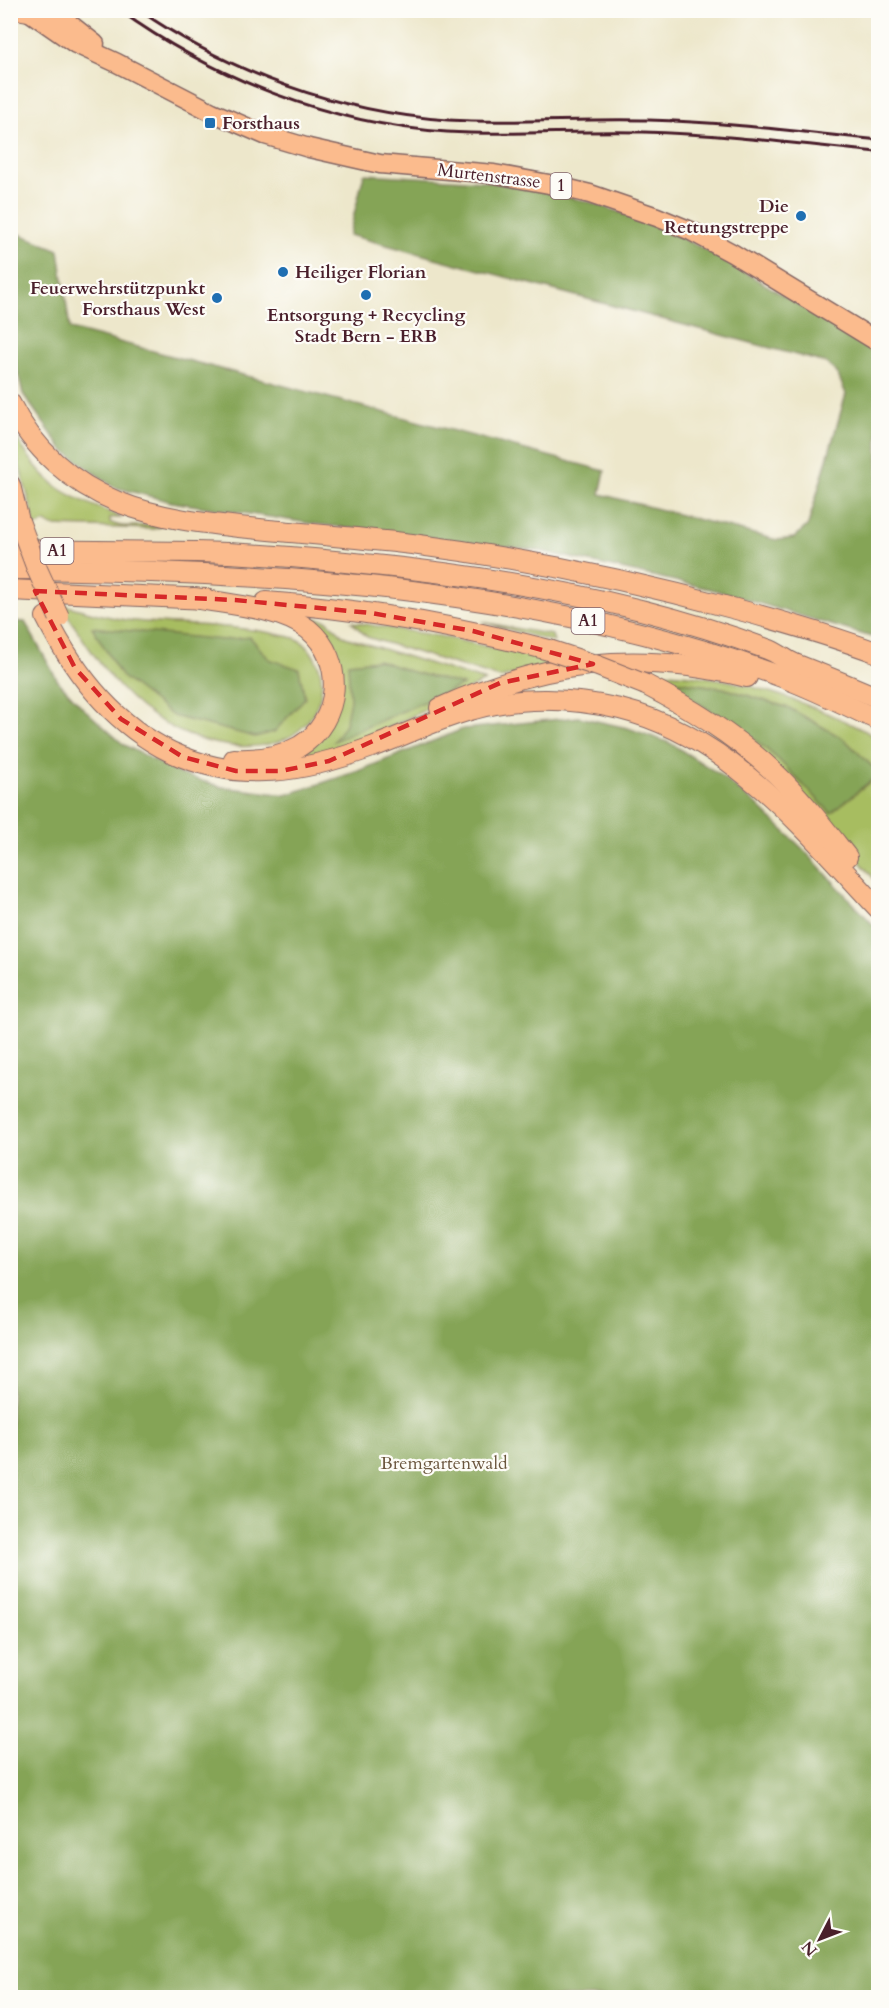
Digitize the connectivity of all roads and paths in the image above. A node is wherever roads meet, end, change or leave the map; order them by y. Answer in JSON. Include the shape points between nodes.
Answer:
{"nodes":[{"id":1,"x":51,"y":10,"type":"edge"},
{"id":2,"x":20,"y":11,"type":"edge"},
{"id":3,"x":117,"y":63,"type":"junction"},
{"id":4,"x":879,"y":342,"type":"edge"},
{"id":5,"x":10,"y":404,"type":"edge"},
{"id":6,"x":10,"y":485,"type":"edge"},
{"id":7,"x":15,"y":526,"type":"edge"},
{"id":8,"x":10,"y":550,"type":"edge"},
{"id":9,"x":10,"y":569,"type":"edge"},
{"id":10,"x":10,"y":590,"type":"edge"},
{"id":11,"x":194,"y":598,"type":"junction"},
{"id":12,"x":740,"y":610,"type":"junction"},
{"id":13,"x":52,"y":617,"type":"junction"},
{"id":14,"x":770,"y":650,"type":"junction"},
{"id":15,"x":879,"y":653,"type":"edge"},
{"id":16,"x":879,"y":661,"type":"edge"},
{"id":17,"x":879,"y":686,"type":"edge"},
{"id":18,"x":879,"y":698,"type":"edge"},
{"id":19,"x":877,"y":719,"type":"edge"},
{"id":20,"x":329,"y":761,"type":"junction"},
{"id":21,"x":879,"y":895,"type":"edge"},
{"id":22,"x":879,"y":908,"type":"edge"}],
"edges":[{"from":1,"to":3,"type":"main road","name":"Murtenstrasse","number":"1"},
{"from":2,"to":3,"type":"main road","name":"Murtenstrasse","number":"1"},
{"from":3,"to":4,"type":"main road","name":"Murtenstrasse","number":"1","via":[[234,122],[309,148],[380,164],[520,178],[631,207],[691,231],[732,253]]},
{"from":5,"to":12,"type":"highway","via":[[39,447],[65,472],[100,494],[157,515],[512,559],[616,579]]},
{"from":6,"to":7,"type":"highway"},
{"from":7,"to":13,"type":"highway","bridge":true,"via":[[37,569]]},
{"from":8,"to":14,"type":"highway","number":"A1","via":[[238,554],[445,573],[615,604]]},
{"from":9,"to":19,"type":"highway","number":"A1","via":[[288,579],[409,591],[536,610],[715,654],[800,684]]},
{"from":10,"to":11,"type":"highway"},
{"from":11,"to":13,"type":"highway","via":[[282,615],[319,640],[331,663],[334,692],[327,717],[311,737],[275,757],[254,759],[188,747],[144,723],[113,696]]},
{"from":11,"to":21,"type":"highway","bridge":true,"via":[[382,615],[473,631],[549,650],[646,685],[708,720],[776,774]]},
{"from":12,"to":15,"type":"highway"},
{"from":12,"to":16,"type":"highway"},
{"from":13,"to":20,"type":"highway","via":[[66,653],[96,695],[120,719],[159,746],[204,765],[236,771],[281,771]]},
{"from":14,"to":17,"type":"highway","via":[[793,651]]},
{"from":14,"to":18,"type":"highway","number":"A1","via":[[792,663]]},
{"from":19,"to":20,"type":"highway","via":[[725,671],[628,661],[561,668],[503,682]]},
{"from":20,"to":22,"type":"highway","via":[[457,714],[496,704],[566,701],[623,710],[664,724],[703,744],[746,775]]}]}
